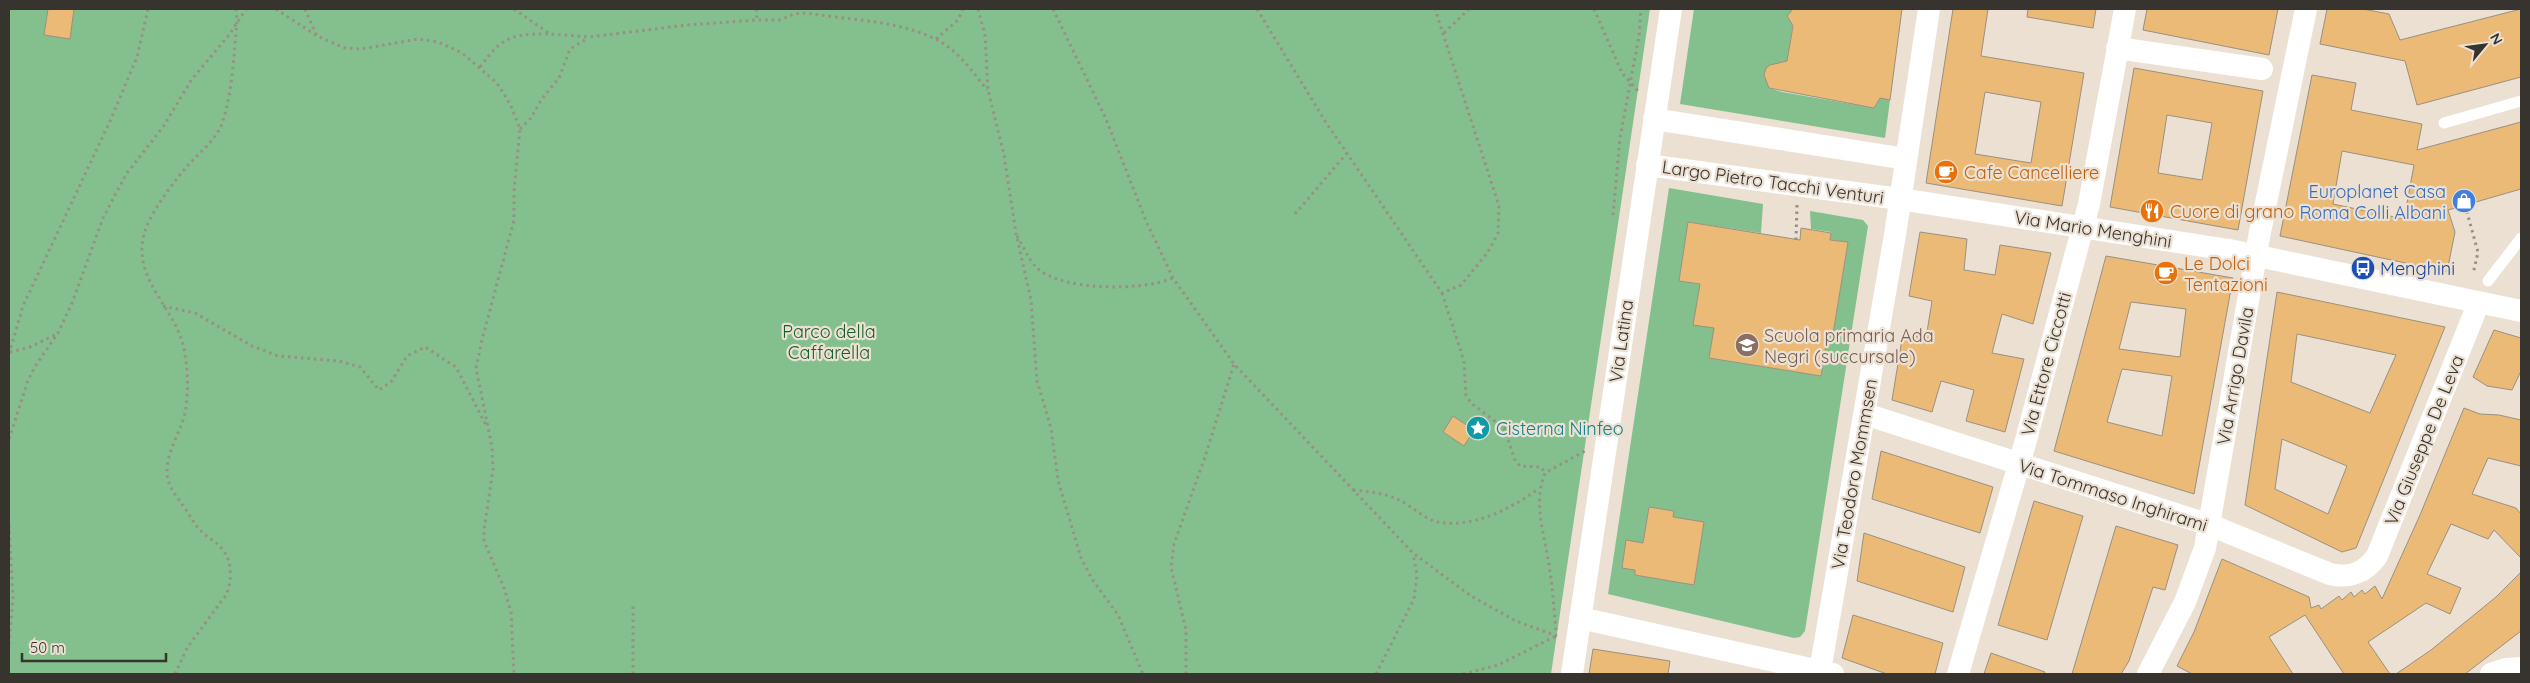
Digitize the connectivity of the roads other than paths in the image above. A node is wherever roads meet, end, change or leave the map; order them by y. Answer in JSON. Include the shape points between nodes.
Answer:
{"nodes":[{"id":1,"x":1670,"y":9,"type":"edge"},
{"id":2,"x":1929,"y":9,"type":"edge"},
{"id":3,"x":2124,"y":9,"type":"edge"},
{"id":4,"x":2306,"y":9,"type":"edge"},
{"id":5,"x":2117,"y":48,"type":"junction"},
{"id":6,"x":2262,"y":68,"type":"dead end"},
{"id":7,"x":2521,"y":101,"type":"edge"},
{"id":8,"x":1654,"y":119,"type":"junction"},
{"id":9,"x":2444,"y":123,"type":"dead end"},
{"id":10,"x":1906,"y":159,"type":"junction"},
{"id":11,"x":1647,"y":165,"type":"junction"},
{"id":12,"x":1900,"y":199,"type":"junction"},
{"id":13,"x":2082,"y":226,"type":"junction"},
{"id":14,"x":2521,"y":238,"type":"edge"},
{"id":15,"x":2256,"y":255,"type":"junction"},
{"id":16,"x":2488,"y":280,"type":"dead end"},
{"id":17,"x":2479,"y":302,"type":"junction"},
{"id":18,"x":2521,"y":311,"type":"edge"},
{"id":19,"x":1865,"y":414,"type":"junction"},
{"id":20,"x":2019,"y":464,"type":"junction"},
{"id":21,"x":2210,"y":525,"type":"junction"},
{"id":22,"x":2359,"y":572,"type":"joint"},
{"id":23,"x":1580,"y":618,"type":"junction"},
{"id":24,"x":2521,"y":668,"type":"edge"},
{"id":25,"x":1828,"y":672,"type":"edge"},
{"id":26,"x":1572,"y":674,"type":"edge"},
{"id":27,"x":1958,"y":674,"type":"edge"},
{"id":28,"x":2148,"y":674,"type":"edge"},
{"id":29,"x":2492,"y":674,"type":"edge"}],
"edges":[{"from":1,"to":8,"type":"street","name":"Via Latina"},
{"from":2,"to":10,"type":"street","name":"Via Teodoro Mommsen"},
{"from":3,"to":5,"type":"street","name":"Via Ettore Ciccotti"},
{"from":4,"to":15,"type":"street","name":"Via Arrigo Davila"},
{"from":5,"to":6,"type":"street"},
{"from":5,"to":13,"type":"street","name":"Via Ettore Ciccotti","via":[[2089,204]]},
{"from":7,"to":9,"type":"lane"},
{"from":8,"to":10,"type":"street"},
{"from":8,"to":11,"type":"street","name":"Via Latina"},
{"from":10,"to":12,"type":"street","name":"Via Teodoro Mommsen"},
{"from":11,"to":12,"type":"street","name":"Largo Pietro Tacchi Venturi"},
{"from":11,"to":23,"type":"street","name":"Via Latina"},
{"from":12,"to":13,"type":"street","name":"Via Mario Menghini"},
{"from":12,"to":19,"type":"street","name":"Via Teodoro Mommsen"},
{"from":13,"to":15,"type":"street","name":"Via Mario Menghini"},
{"from":13,"to":20,"type":"street","name":"Via Ettore Ciccotti"},
{"from":14,"to":16,"type":"lane"},
{"from":15,"to":17,"type":"street","name":"Via Mario Menghini"},
{"from":15,"to":21,"type":"street","name":"Via Arrigo Davila"},
{"from":17,"to":18,"type":"street","name":"Via Mario Menghini"},
{"from":17,"to":22,"type":"street","name":"Via Giuseppe De Leva","via":[[2377,556]]},
{"from":19,"to":20,"type":"street","name":"Via Tommaso Inghirami"},
{"from":19,"to":25,"type":"street","name":"Via Teodoro Mommsen"},
{"from":20,"to":21,"type":"street","name":"Via Tommaso Inghirami"},
{"from":20,"to":27,"type":"street","name":"Via Ettore Ciccotti"},
{"from":21,"to":22,"type":"street","name":"Via Tommaso Inghirami","via":[[2330,574],[2344,576]]},
{"from":21,"to":28,"type":"street","name":"Via Arrigo Davila","via":[[2192,585]]},
{"from":23,"to":25,"type":"street"},
{"from":23,"to":26,"type":"street","name":"Via Latina"},
{"from":24,"to":29,"type":"street"}]}
